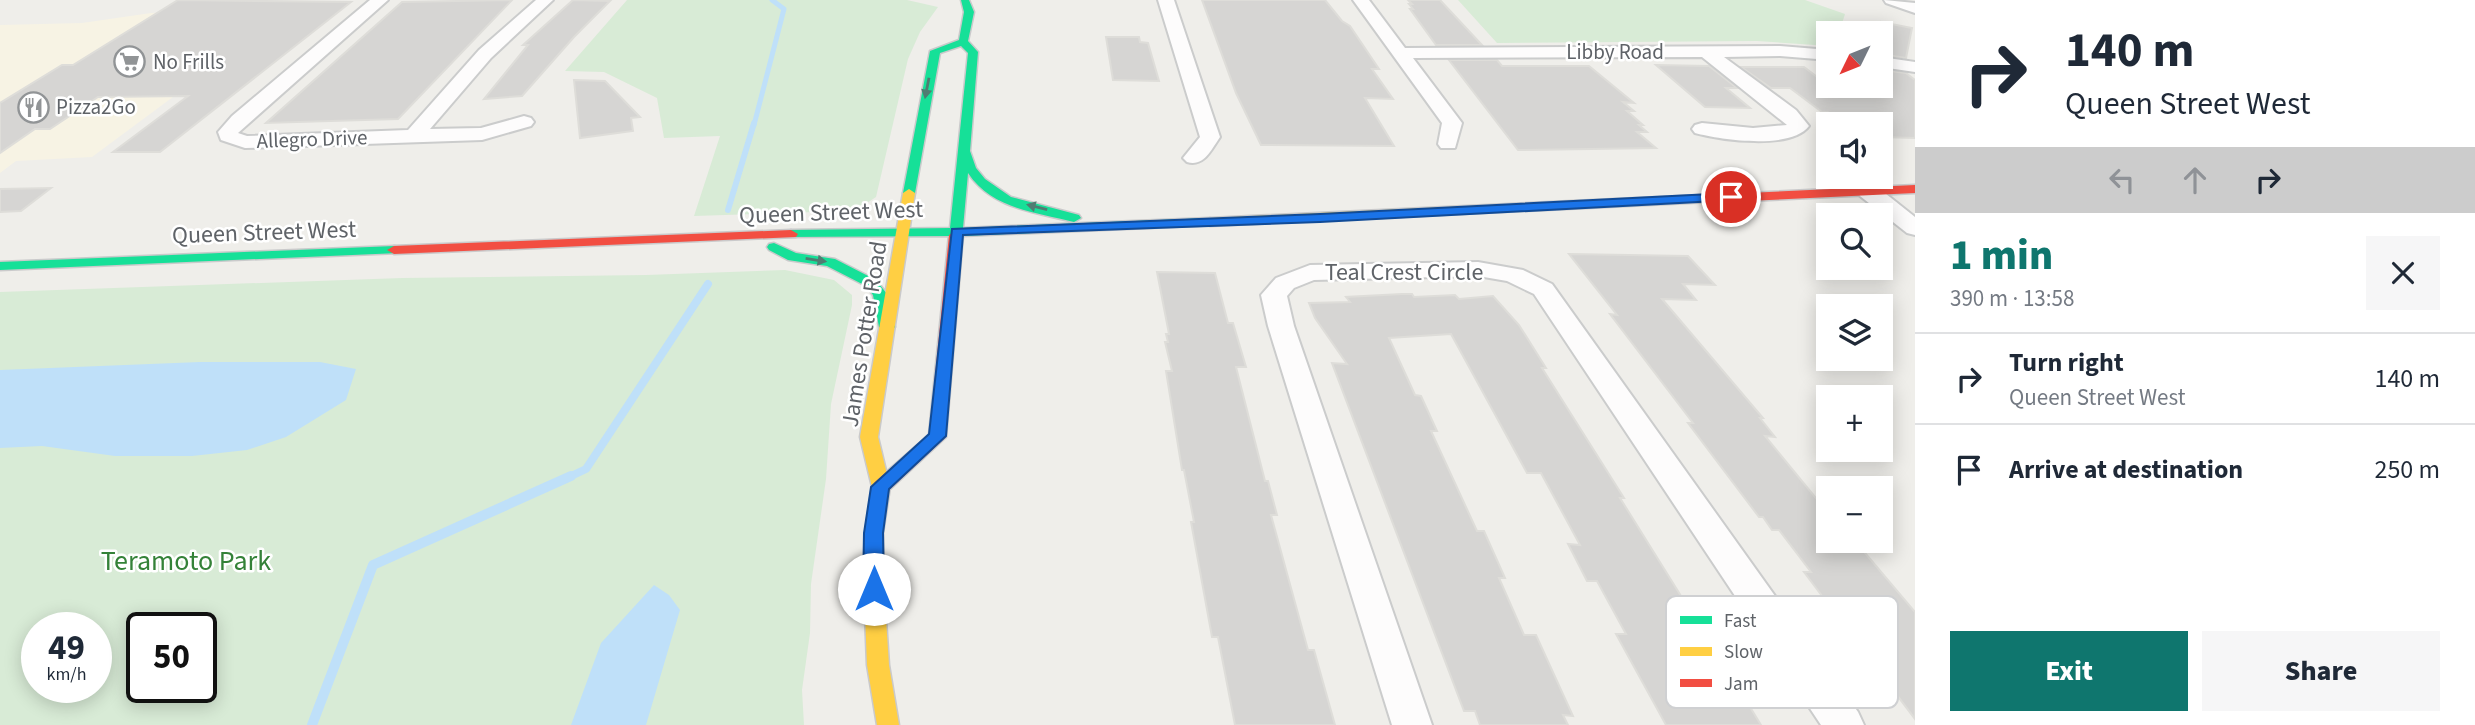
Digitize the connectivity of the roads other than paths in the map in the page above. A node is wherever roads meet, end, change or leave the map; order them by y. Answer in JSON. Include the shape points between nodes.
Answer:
{"nodes":[{"id":1,"x":380,"y":0,"type":"edge"},
{"id":2,"x":545,"y":0,"type":"edge"},
{"id":3,"x":1166,"y":0,"type":"edge"},
{"id":4,"x":1361,"y":0,"type":"edge"},
{"id":5,"x":1892,"y":0,"type":"edge"},
{"id":6,"x":972,"y":6,"type":"edge"},
{"id":7,"x":1915,"y":8,"type":"edge"},
{"id":8,"x":963,"y":42,"type":"junction"},
{"id":9,"x":1707,"y":52,"type":"junction"},
{"id":10,"x":1401,"y":53,"type":"junction"},
{"id":11,"x":1816,"y":54,"type":"edge"},
{"id":12,"x":1894,"y":64,"type":"edge"},
{"id":13,"x":1915,"y":67,"type":"edge"},
{"id":14,"x":524,"y":122,"type":"dead end"},
{"id":15,"x":1702,"y":129,"type":"dead end"},
{"id":16,"x":414,"y":136,"type":"junction"},
{"id":17,"x":1448,"y":144,"type":"dead end"},
{"id":18,"x":963,"y":149,"type":"junction"},
{"id":19,"x":1194,"y":158,"type":"dead end"},
{"id":20,"x":1915,"y":189,"type":"edge"},
{"id":21,"x":1868,"y":191,"type":"junction"},
{"id":22,"x":1102,"y":228,"type":"junction"},
{"id":23,"x":1915,"y":228,"type":"edge"},
{"id":24,"x":903,"y":232,"type":"junction"},
{"id":25,"x":957,"y":232,"type":"junction"},
{"id":26,"x":753,"y":236,"type":"junction"},
{"id":27,"x":0,"y":266,"type":"edge"},
{"id":28,"x":887,"y":330,"type":"junction"},
{"id":29,"x":881,"y":487,"type":"junction"},
{"id":30,"x":1755,"y":596,"type":"edge"},
{"id":31,"x":1832,"y":708,"type":"edge"},
{"id":32,"x":888,"y":725,"type":"edge"},
{"id":33,"x":1412,"y":725,"type":"edge"},
{"id":34,"x":1844,"y":725,"type":"edge"}],
"edges":[{"from":1,"to":16,"type":"street","name":"Allegro Drive","via":[[239,120],[228,136],[245,142]]},
{"from":2,"to":16,"type":"street","via":[[485,54]]},
{"from":3,"to":19,"type":"street","via":[[1210,137]]},
{"from":4,"to":10,"type":"street"},
{"from":5,"to":7,"type":"street"},
{"from":6,"to":8,"type":"main road"},
{"from":8,"to":18,"type":"main road","via":[[973,52]]},
{"from":8,"to":24,"type":"main road","name":"James Potter Road","one_way":true,"via":[[935,51]]},
{"from":9,"to":10,"type":"street","name":"Libby Road"},
{"from":9,"to":11,"type":"street","name":"Libby Road"},
{"from":9,"to":15,"type":"street","via":[[1799,126],[1773,134]]},
{"from":10,"to":17,"type":"street","via":[[1452,123]]},
{"from":12,"to":13,"type":"street"},
{"from":14,"to":16,"type":"street","via":[[482,134]]},
{"from":22,"to":18,"type":"main road","one_way":true,"via":[[992,192],[977,181]]},
{"from":18,"to":25,"type":"main road"},
{"from":20,"to":21,"type":"main road","name":"Queen Street West"},
{"from":21,"to":22,"type":"main road","name":"Queen Street West"},
{"from":21,"to":23,"type":"street"},
{"from":22,"to":25,"type":"main road","name":"Queen Street West"},
{"from":24,"to":25,"type":"main road","name":"Queen Street West"},
{"from":24,"to":26,"type":"main road","name":"Queen Street West"},
{"from":24,"to":28,"type":"main road","name":"James Potter Road"},
{"from":25,"to":29,"type":"main road","via":[[937,436]]},
{"from":26,"to":27,"type":"main road","name":"Queen Street West"},
{"from":26,"to":28,"type":"main road","one_way":true,"via":[[793,257],[830,262],[871,284],[880,293]]},
{"from":28,"to":29,"type":"main road","name":"James Potter Road","via":[[869,437]]},
{"from":29,"to":32,"type":"main road","name":"James Potter Road","via":[[874,533],[874,589],[878,665]]},
{"from":30,"to":33,"type":"street","name":"Teal Crest Circle","via":[[1543,289],[1514,275],[1478,268],[1310,273],[1285,284],[1274,295]]},
{"from":31,"to":34,"type":"street","name":"Teal Crest Circle"}]}
